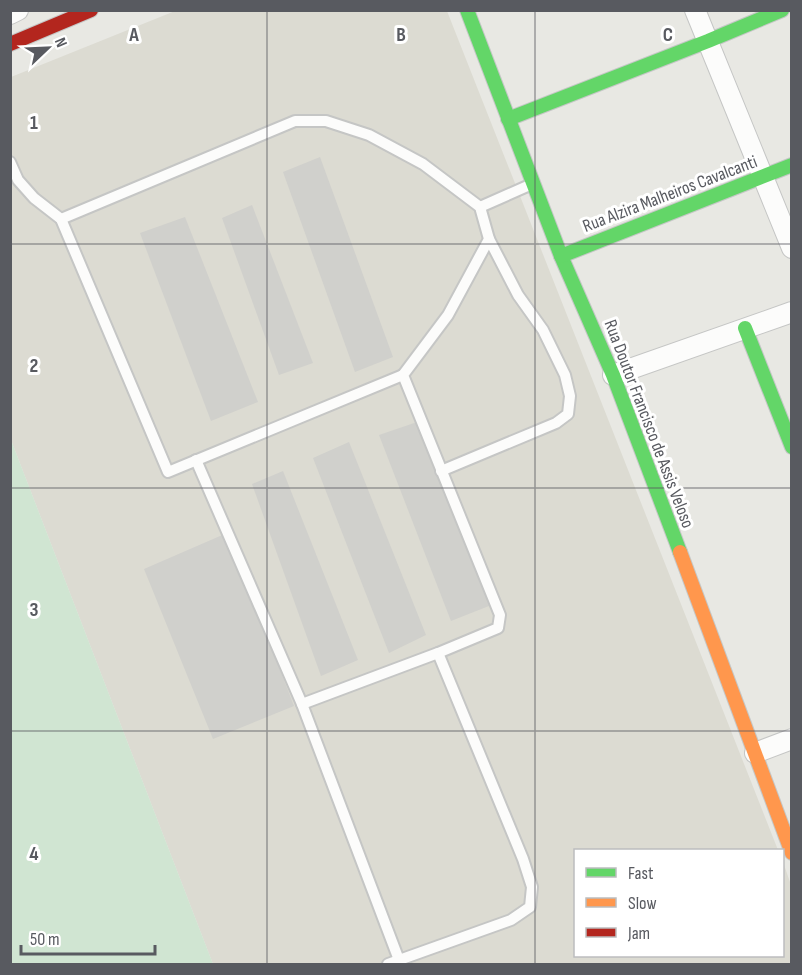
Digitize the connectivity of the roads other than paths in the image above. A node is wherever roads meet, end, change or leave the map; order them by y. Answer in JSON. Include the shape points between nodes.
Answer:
{"nodes":[{"id":1,"x":18,"y":10,"type":"edge"},
{"id":2,"x":91,"y":10,"type":"edge"},
{"id":3,"x":467,"y":10,"type":"edge"},
{"id":4,"x":695,"y":10,"type":"edge"},
{"id":5,"x":782,"y":10,"type":"edge"},
{"id":6,"x":10,"y":14,"type":"edge"},
{"id":7,"x":708,"y":41,"type":"junction"},
{"id":8,"x":10,"y":45,"type":"edge"},
{"id":9,"x":508,"y":119,"type":"junction"},
{"id":10,"x":10,"y":162,"type":"edge"},
{"id":11,"x":792,"y":165,"type":"edge"},
{"id":12,"x":763,"y":177,"type":"junction"},
{"id":13,"x":533,"y":183,"type":"junction"},
{"id":14,"x":480,"y":207,"type":"junction"},
{"id":15,"x":61,"y":219,"type":"junction"},
{"id":16,"x":489,"y":239,"type":"junction"},
{"id":17,"x":792,"y":248,"type":"edge"},
{"id":18,"x":561,"y":256,"type":"junction"},
{"id":19,"x":792,"y":312,"type":"edge"},
{"id":20,"x":745,"y":328,"type":"junction"},
{"id":21,"x":403,"y":375,"type":"junction"},
{"id":22,"x":613,"y":375,"type":"junction"},
{"id":23,"x":792,"y":447,"type":"edge"},
{"id":24,"x":196,"y":460,"type":"junction"},
{"id":25,"x":441,"y":471,"type":"junction"},
{"id":26,"x":438,"y":652,"type":"junction"},
{"id":27,"x":302,"y":704,"type":"junction"},
{"id":28,"x":792,"y":739,"type":"edge"},
{"id":29,"x":756,"y":753,"type":"junction"},
{"id":30,"x":792,"y":853,"type":"edge"},
{"id":31,"x":394,"y":962,"type":"edge"}],
"edges":[{"from":1,"to":6,"type":"street"},
{"from":2,"to":8,"type":"street"},
{"from":3,"to":9,"type":"street","name":"Rua Doutor Francisco de Assis Veloso"},
{"from":4,"to":7,"type":"street"},
{"from":5,"to":7,"type":"street"},
{"from":7,"to":9,"type":"street"},
{"from":7,"to":12,"type":"street"},
{"from":9,"to":13,"type":"street","name":"Rua Doutor Francisco de Assis Veloso"},
{"from":10,"to":15,"type":"lane","via":[[23,186]]},
{"from":11,"to":12,"type":"street","name":"Rua Alzira Malheiros Cavalcanti"},
{"from":12,"to":17,"type":"street"},
{"from":12,"to":18,"type":"street","name":"Rua Alzira Malheiros Cavalcanti"},
{"from":13,"to":14,"type":"lane"},
{"from":13,"to":18,"type":"street","name":"Rua Doutor Francisco de Assis Veloso"},
{"from":14,"to":15,"type":"lane","via":[[423,164],[369,135],[326,121],[296,121]]},
{"from":14,"to":16,"type":"lane"},
{"from":15,"to":24,"type":"lane","via":[[168,472]]},
{"from":16,"to":21,"type":"lane","via":[[448,315]]},
{"from":16,"to":25,"type":"lane","via":[[565,375],[570,396],[568,414],[556,423]]},
{"from":18,"to":22,"type":"street","name":"Rua Doutor Francisco de Assis Veloso"},
{"from":19,"to":20,"type":"street"},
{"from":20,"to":22,"type":"street"},
{"from":20,"to":23,"type":"street"},
{"from":21,"to":24,"type":"lane"},
{"from":21,"to":25,"type":"lane"},
{"from":22,"to":29,"type":"street","name":"Rua Doutor Francisco de Assis Veloso"},
{"from":24,"to":27,"type":"lane"},
{"from":25,"to":26,"type":"lane","via":[[500,615],[498,628]]},
{"from":26,"to":27,"type":"lane"},
{"from":26,"to":31,"type":"lane","via":[[523,860],[532,887],[530,907],[511,920]]},
{"from":27,"to":31,"type":"lane"},
{"from":28,"to":29,"type":"street"},
{"from":29,"to":30,"type":"street","name":"Rua Doutor Francisco de Assis Veloso"}]}
